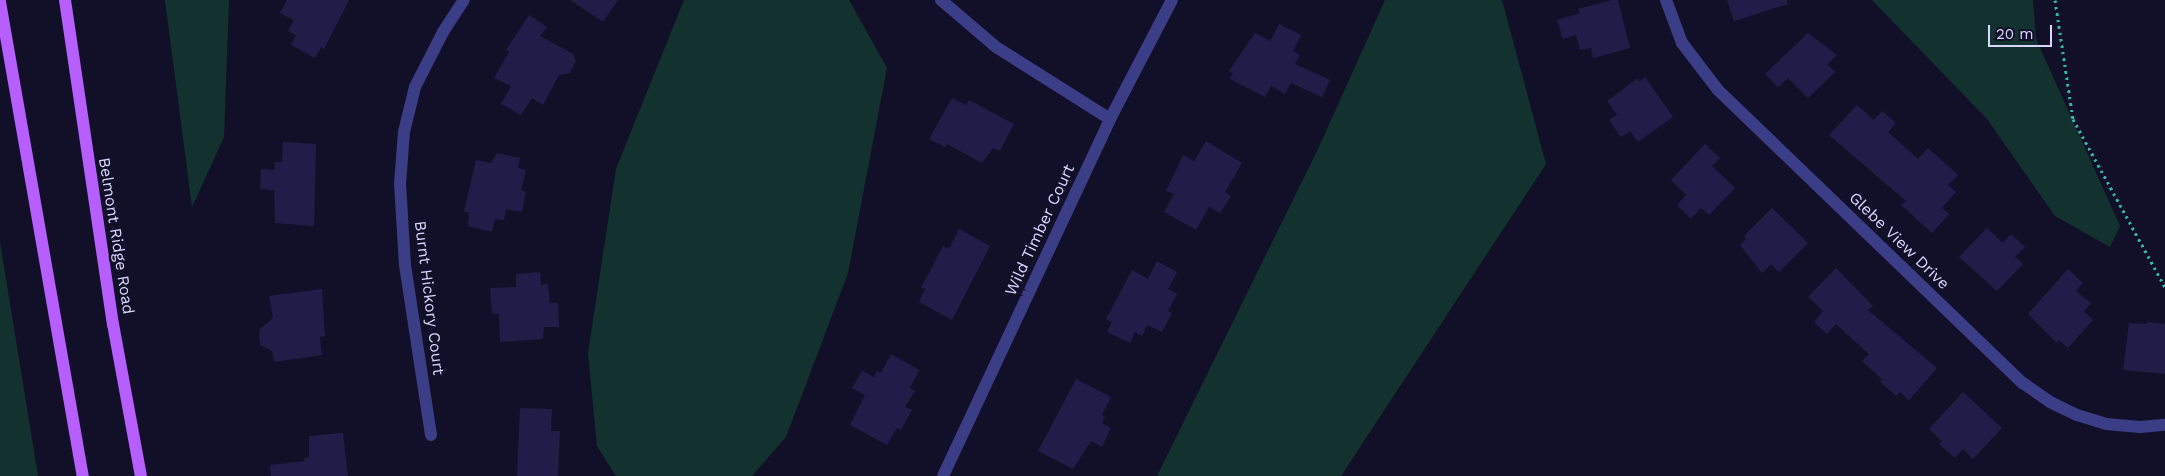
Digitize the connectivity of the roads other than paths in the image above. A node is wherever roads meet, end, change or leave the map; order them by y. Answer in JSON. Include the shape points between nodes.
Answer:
{"nodes":[{"id":1,"x":65,"y":0,"type":"edge"},
{"id":2,"x":464,"y":0,"type":"edge"},
{"id":3,"x":941,"y":0,"type":"edge"},
{"id":4,"x":1172,"y":0,"type":"edge"},
{"id":5,"x":1666,"y":0,"type":"edge"},
{"id":6,"x":0,"y":2,"type":"edge"},
{"id":7,"x":1110,"y":119,"type":"junction"},
{"id":8,"x":2165,"y":425,"type":"edge"},
{"id":9,"x":431,"y":435,"type":"dead end"},
{"id":10,"x":83,"y":476,"type":"edge"},
{"id":11,"x":141,"y":476,"type":"edge"},
{"id":12,"x":943,"y":476,"type":"edge"}],
"edges":[{"from":1,"to":11,"type":"main road","name":"Belmont Ridge Road","via":[[113,324]]},
{"from":2,"to":9,"type":"street","name":"Burnt Hickory Court","via":[[443,32],[415,87],[404,132],[400,184],[405,265]]},
{"from":3,"to":7,"type":"street","via":[[996,47]]},
{"from":4,"to":7,"type":"street","name":"Wild Timber Court"},
{"from":5,"to":8,"type":"street","name":"Glebe View Drive","via":[[1682,43],[1718,90],[2023,383],[2050,402],[2106,424]]},
{"from":6,"to":10,"type":"main road"},
{"from":7,"to":12,"type":"street","name":"Wild Timber Court"}]}
